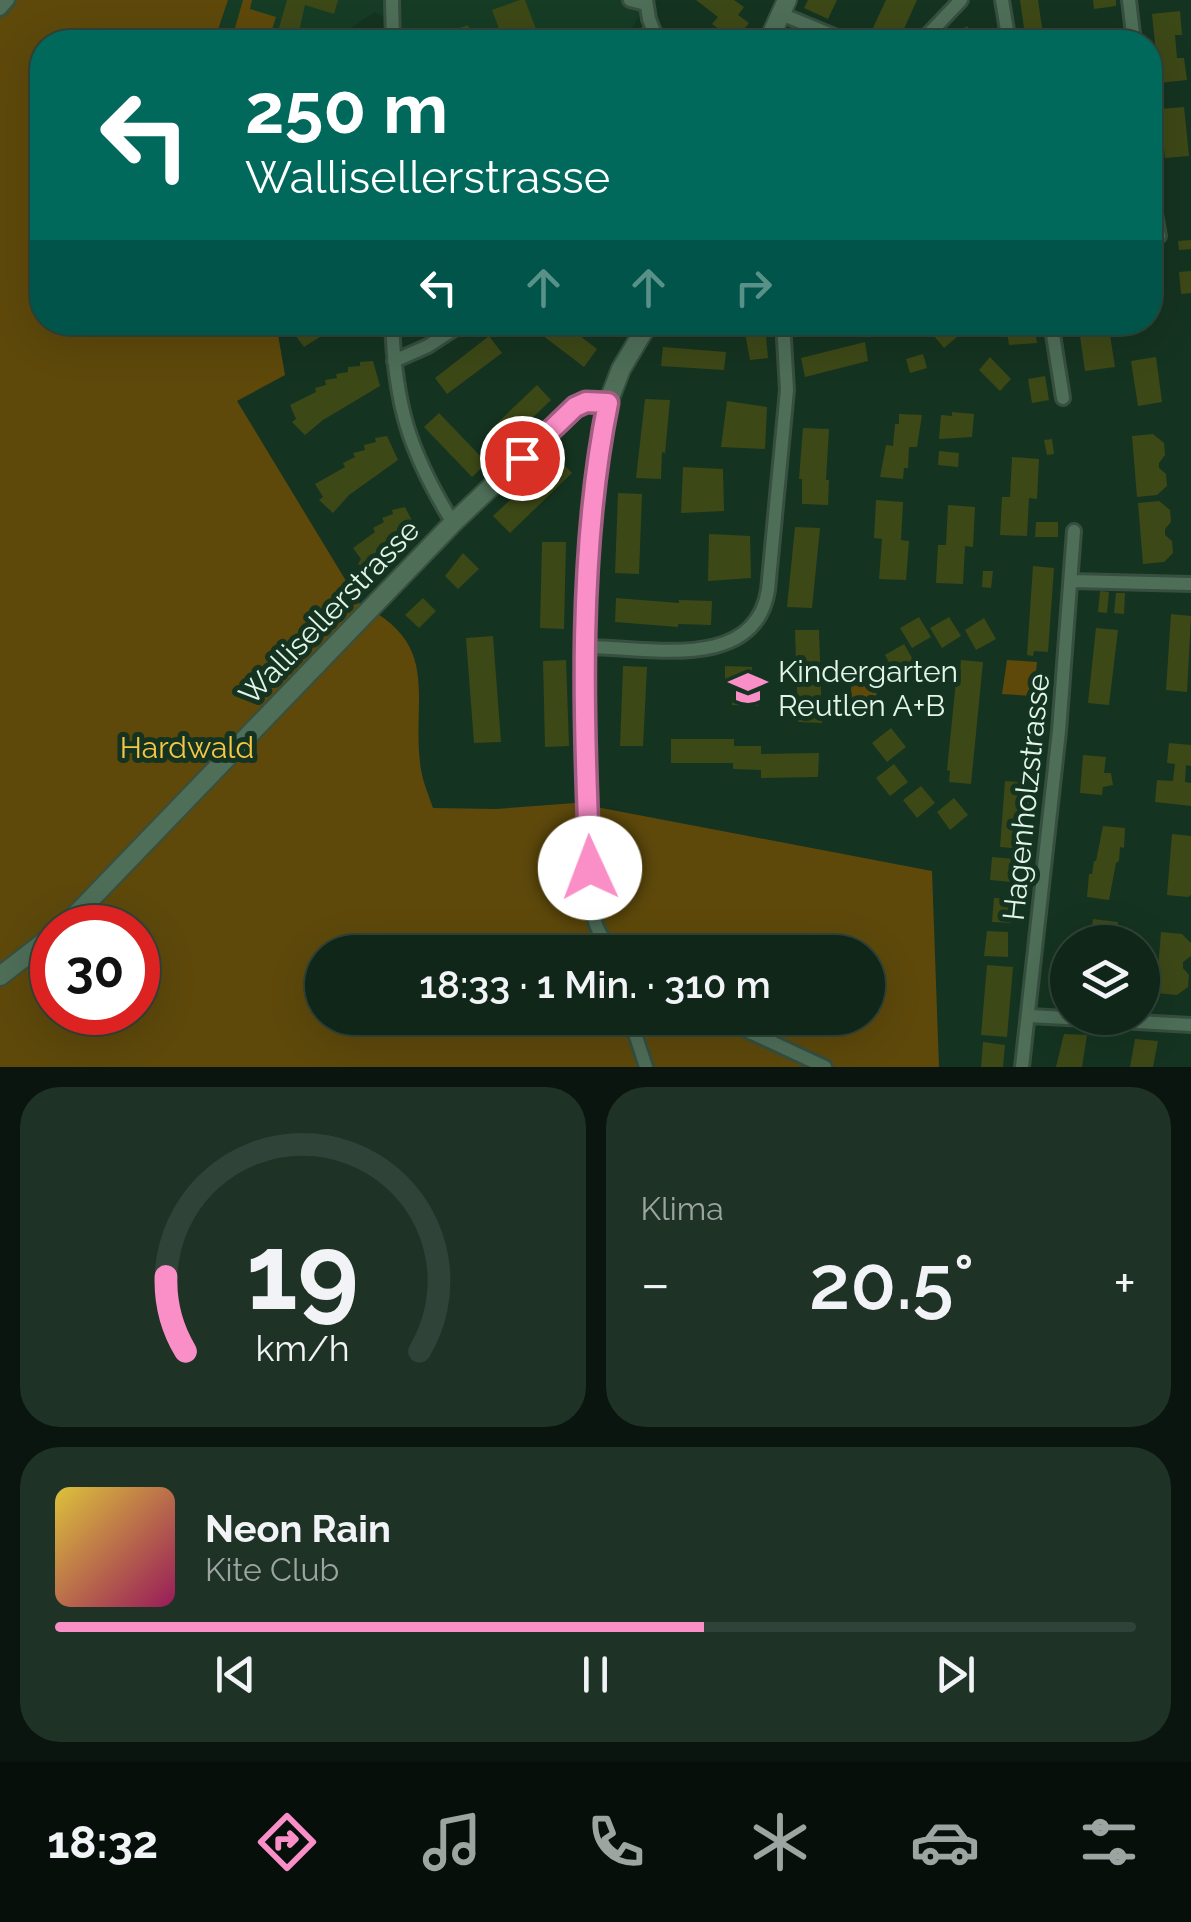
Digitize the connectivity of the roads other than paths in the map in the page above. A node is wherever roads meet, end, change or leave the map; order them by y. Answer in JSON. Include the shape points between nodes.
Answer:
{"nodes":[{"id":1,"x":8,"y":0,"type":"edge"},
{"id":2,"x":392,"y":0,"type":"edge"},
{"id":3,"x":630,"y":0,"type":"edge"},
{"id":4,"x":961,"y":0,"type":"edge"},
{"id":5,"x":1002,"y":0,"type":"edge"},
{"id":6,"x":1129,"y":0,"type":"edge"},
{"id":7,"x":646,"y":2,"type":"edge"},
{"id":8,"x":784,"y":7,"type":"edge"},
{"id":9,"x":0,"y":9,"type":"edge"},
{"id":10,"x":393,"y":30,"type":"edge"},
{"id":11,"x":654,"y":30,"type":"edge"},
{"id":12,"x":773,"y":30,"type":"edge"},
{"id":13,"x":826,"y":30,"type":"edge"},
{"id":14,"x":932,"y":30,"type":"edge"},
{"id":15,"x":1007,"y":30,"type":"edge"},
{"id":16,"x":1133,"y":30,"type":"edge"},
{"id":17,"x":393,"y":335,"type":"edge"},
{"id":18,"x":445,"y":335,"type":"edge"},
{"id":19,"x":641,"y":335,"type":"edge"},
{"id":20,"x":785,"y":335,"type":"edge"},
{"id":21,"x":1053,"y":335,"type":"edge"},
{"id":22,"x":394,"y":362,"type":"junction"},
{"id":23,"x":1063,"y":398,"type":"dead end"},
{"id":24,"x":608,"y":403,"type":"junction"},
{"id":25,"x":453,"y":523,"type":"junction"},
{"id":26,"x":1074,"y":531,"type":"dead end"},
{"id":27,"x":1072,"y":581,"type":"junction"},
{"id":28,"x":1191,"y":584,"type":"edge"},
{"id":29,"x":587,"y":647,"type":"junction"},
{"id":30,"x":85,"y":905,"type":"edge"},
{"id":31,"x":602,"y":935,"type":"edge"},
{"id":32,"x":30,"y":953,"type":"edge"},
{"id":33,"x":0,"y":976,"type":"edge"},
{"id":34,"x":1030,"y":1016,"type":"junction"},
{"id":35,"x":1191,"y":1025,"type":"edge"},
{"id":36,"x":636,"y":1035,"type":"edge"},
{"id":37,"x":756,"y":1035,"type":"edge"},
{"id":38,"x":646,"y":1067,"type":"edge"},
{"id":39,"x":824,"y":1067,"type":"edge"},
{"id":40,"x":1022,"y":1067,"type":"edge"}],
"edges":[{"from":1,"to":9,"type":"street"},
{"from":2,"to":10,"type":"street"},
{"from":3,"to":7,"type":"street"},
{"from":4,"to":14,"type":"street"},
{"from":5,"to":15,"type":"street"},
{"from":6,"to":16,"type":"street"},
{"from":7,"to":11,"type":"street"},
{"from":8,"to":12,"type":"street"},
{"from":8,"to":13,"type":"street"},
{"from":17,"to":22,"type":"street"},
{"from":18,"to":22,"type":"street"},
{"from":19,"to":24,"type":"street"},
{"from":20,"to":29,"type":"street","via":[[788,390],[762,613],[742,637],[718,648]]},
{"from":21,"to":23,"type":"street"},
{"from":22,"to":25,"type":"street","via":[[411,445]]},
{"from":24,"to":25,"type":"street","name":"Wallisellerstrasse","via":[[575,407]]},
{"from":24,"to":29,"type":"street","via":[[594,492]]},
{"from":25,"to":30,"type":"street","name":"Wallisellerstrasse"},
{"from":26,"to":27,"type":"street","name":"Hagenholzstrasse"},
{"from":27,"to":28,"type":"street"},
{"from":27,"to":34,"type":"street","name":"Hagenholzstrasse"},
{"from":29,"to":31,"type":"street","via":[[591,901]]},
{"from":32,"to":33,"type":"street"},
{"from":34,"to":35,"type":"street"},
{"from":34,"to":40,"type":"street","name":"Hagenholzstrasse"},
{"from":36,"to":38,"type":"street"},
{"from":37,"to":39,"type":"street"}]}
